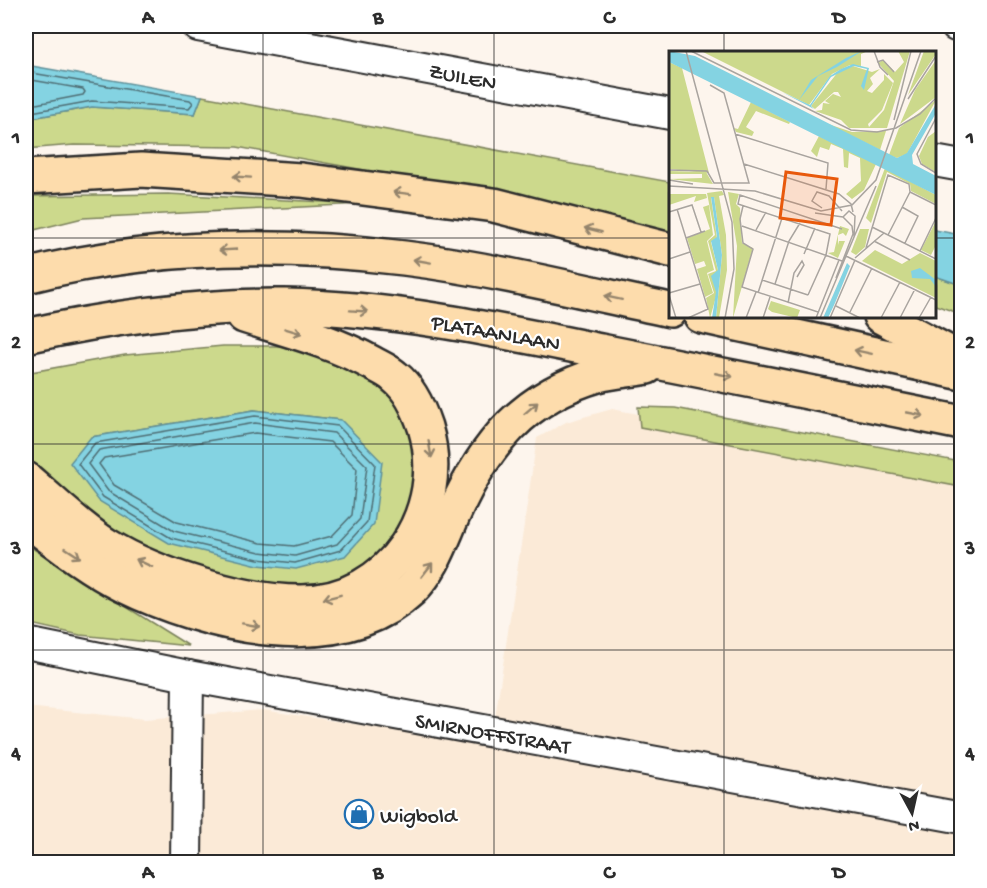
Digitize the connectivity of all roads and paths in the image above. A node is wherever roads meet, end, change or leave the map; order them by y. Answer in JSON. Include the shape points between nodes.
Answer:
{"nodes":[{"id":1,"x":198,"y":26,"type":"edge"},
{"id":2,"x":956,"y":26,"type":"edge"},
{"id":3,"x":962,"y":27,"type":"edge"},
{"id":4,"x":256,"y":31,"type":"edge"},
{"id":5,"x":669,"y":114,"type":"edge"},
{"id":6,"x":936,"y":161,"type":"edge"},
{"id":7,"x":962,"y":166,"type":"edge"},
{"id":8,"x":26,"y":177,"type":"edge"},
{"id":9,"x":669,"y":250,"type":"edge"},
{"id":10,"x":26,"y":276,"type":"edge"},
{"id":11,"x":217,"y":307,"type":"junction"},
{"id":12,"x":669,"y":310,"type":"edge"},
{"id":13,"x":710,"y":318,"type":"edge"},
{"id":14,"x":884,"y":318,"type":"edge"},
{"id":15,"x":26,"y":336,"type":"edge"},
{"id":16,"x":962,"y":360,"type":"edge"},
{"id":17,"x":666,"y":363,"type":"junction"},
{"id":18,"x":962,"y":373,"type":"edge"},
{"id":19,"x":962,"y":423,"type":"edge"},
{"id":20,"x":26,"y":479,"type":"edge"},
{"id":21,"x":26,"y":518,"type":"edge"},
{"id":22,"x":26,"y":643,"type":"edge"},
{"id":23,"x":188,"y":676,"type":"junction"},
{"id":24,"x":962,"y":818,"type":"edge"},
{"id":25,"x":186,"y":862,"type":"edge"}],
"edges":[{"from":1,"to":4,"type":"street","name":"ZUILEN"},
{"from":2,"to":3,"type":"street"},
{"from":4,"to":5,"type":"street","name":"ZUILEN"},
{"from":6,"to":7,"type":"street"},
{"from":9,"to":8,"type":"highway","one_way":true,"via":[[494,206],[301,180],[141,170]]},
{"from":12,"to":10,"type":"highway","one_way":true,"via":[[528,279],[321,250],[233,249],[143,255]]},
{"from":11,"to":15,"type":"highway","name":"PLATAANLAAN","via":[[99,320]]},
{"from":11,"to":17,"type":"highway","name":"PLATAANLAAN","one_way":true,"via":[[286,306],[420,317]]},
{"from":11,"to":20,"type":"highway","one_way":true,"via":[[341,346],[395,377],[419,408],[432,460],[431,488],[424,515],[397,559],[356,590],[329,599],[302,602],[246,597],[175,577],[106,545]]},
{"from":18,"to":13,"type":"highway","one_way":true},
{"from":14,"to":16,"type":"highway"},
{"from":17,"to":19,"type":"highway","name":"PLATAANLAAN","one_way":true},
{"from":21,"to":17,"type":"highway","one_way":true,"via":[[122,585],[195,615],[286,631],[340,625],[365,618],[411,590],[432,564],[468,482],[495,440],[541,400],[598,375]]},
{"from":22,"to":23,"type":"street","name":"SMIRNOFFSTRAAT"},
{"from":23,"to":24,"type":"street","name":"SMIRNOFFSTRAAT"},
{"from":23,"to":25,"type":"street"}]}
